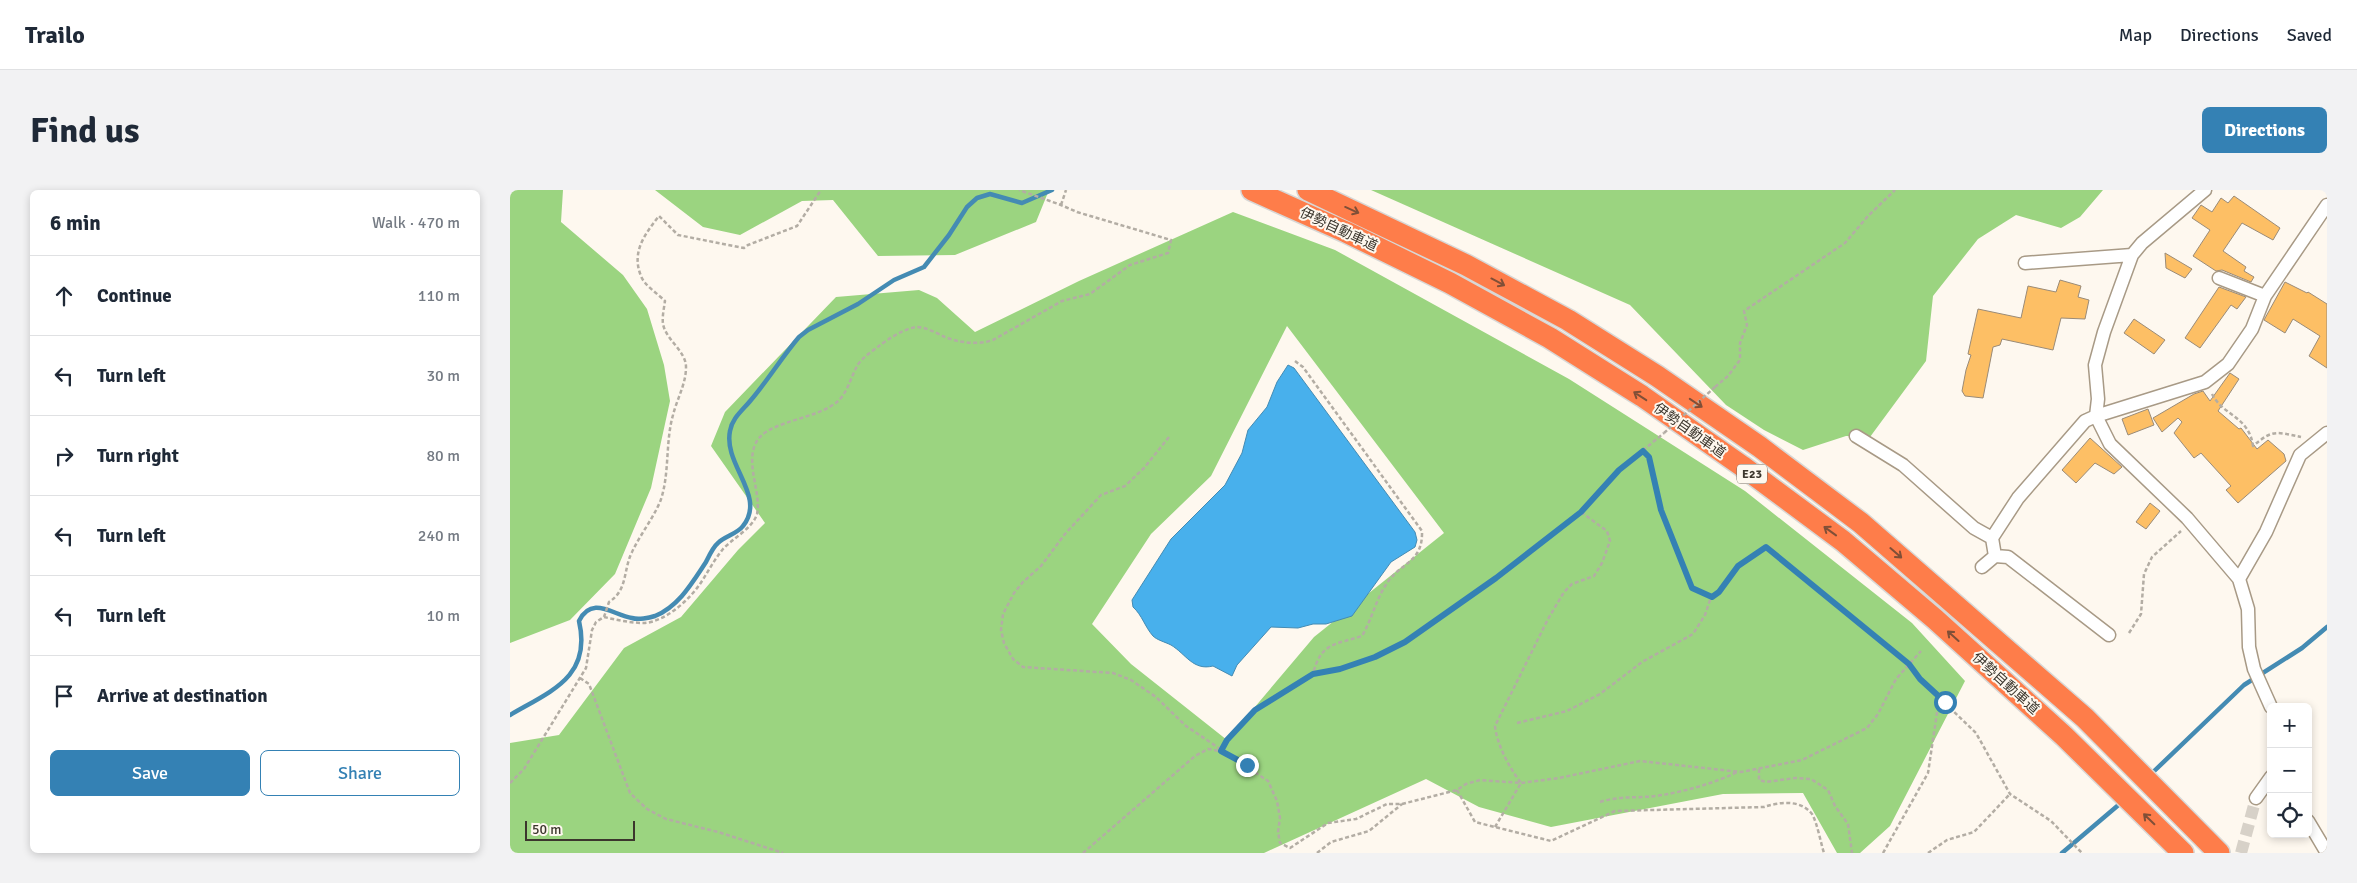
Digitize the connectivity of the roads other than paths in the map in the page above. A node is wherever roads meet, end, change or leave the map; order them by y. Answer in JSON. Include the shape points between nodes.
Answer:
{"nodes":[{"id":1,"x":1252,"y":190,"type":"edge"},
{"id":2,"x":1308,"y":190,"type":"edge"},
{"id":3,"x":2205,"y":190,"type":"edge"},
{"id":4,"x":2327,"y":205,"type":"edge"},
{"id":5,"x":2132,"y":254,"type":"junction"},
{"id":6,"x":2025,"y":263,"type":"dead end"},
{"id":7,"x":2219,"y":278,"type":"dead end"},
{"id":8,"x":2266,"y":296,"type":"junction"},
{"id":9,"x":2096,"y":416,"type":"junction"},
{"id":10,"x":2327,"y":433,"type":"edge"},
{"id":11,"x":1856,"y":436,"type":"dead end"},
{"id":12,"x":1992,"y":538,"type":"junction"},
{"id":13,"x":1995,"y":556,"type":"junction"},
{"id":14,"x":1982,"y":567,"type":"dead end"},
{"id":15,"x":2239,"y":579,"type":"junction"},
{"id":16,"x":2109,"y":635,"type":"dead end"},
{"id":17,"x":2269,"y":703,"type":"edge"},
{"id":18,"x":2267,"y":783,"type":"edge"},
{"id":19,"x":2256,"y":798,"type":"tunnel mouth"},
{"id":20,"x":2312,"y":826,"type":"edge"},
{"id":21,"x":2325,"y":844,"type":"edge"},
{"id":22,"x":2183,"y":853,"type":"edge"},
{"id":23,"x":2219,"y":853,"type":"edge"}],
"edges":[{"from":22,"to":1,"type":"highway","name":"伊勢自動車道","number":"E23","one_way":true,"via":[[2064,736],[1935,619],[1843,541],[1742,466],[1642,396],[1550,338],[1450,283]]},
{"from":2,"to":23,"type":"highway","name":"伊勢自動車道","number":"E23","one_way":true,"via":[[1466,265],[1568,320],[1760,447],[1861,523],[2085,718]]},
{"from":3,"to":5,"type":"street"},
{"from":4,"to":8,"type":"street"},
{"from":5,"to":6,"type":"street"},
{"from":5,"to":9,"type":"street","via":[[2095,366]]},
{"from":7,"to":8,"type":"street"},
{"from":8,"to":9,"type":"street","via":[[2252,329],[2228,364],[2205,382]]},
{"from":9,"to":12,"type":"street","via":[[2085,421],[2018,498]]},
{"from":9,"to":15,"type":"street","via":[[2110,444],[2187,518]]},
{"from":10,"to":15,"type":"street","via":[[2300,454],[2266,532]]},
{"from":11,"to":12,"type":"street","via":[[1903,465],[1974,528]]},
{"from":12,"to":13,"type":"street"},
{"from":13,"to":14,"type":"street"},
{"from":13,"to":16,"type":"street","via":[[2008,557]]},
{"from":15,"to":17,"type":"street","via":[[2248,609],[2249,647],[2254,668]]},
{"from":18,"to":19,"type":"street"},
{"from":20,"to":21,"type":"street"}]}
